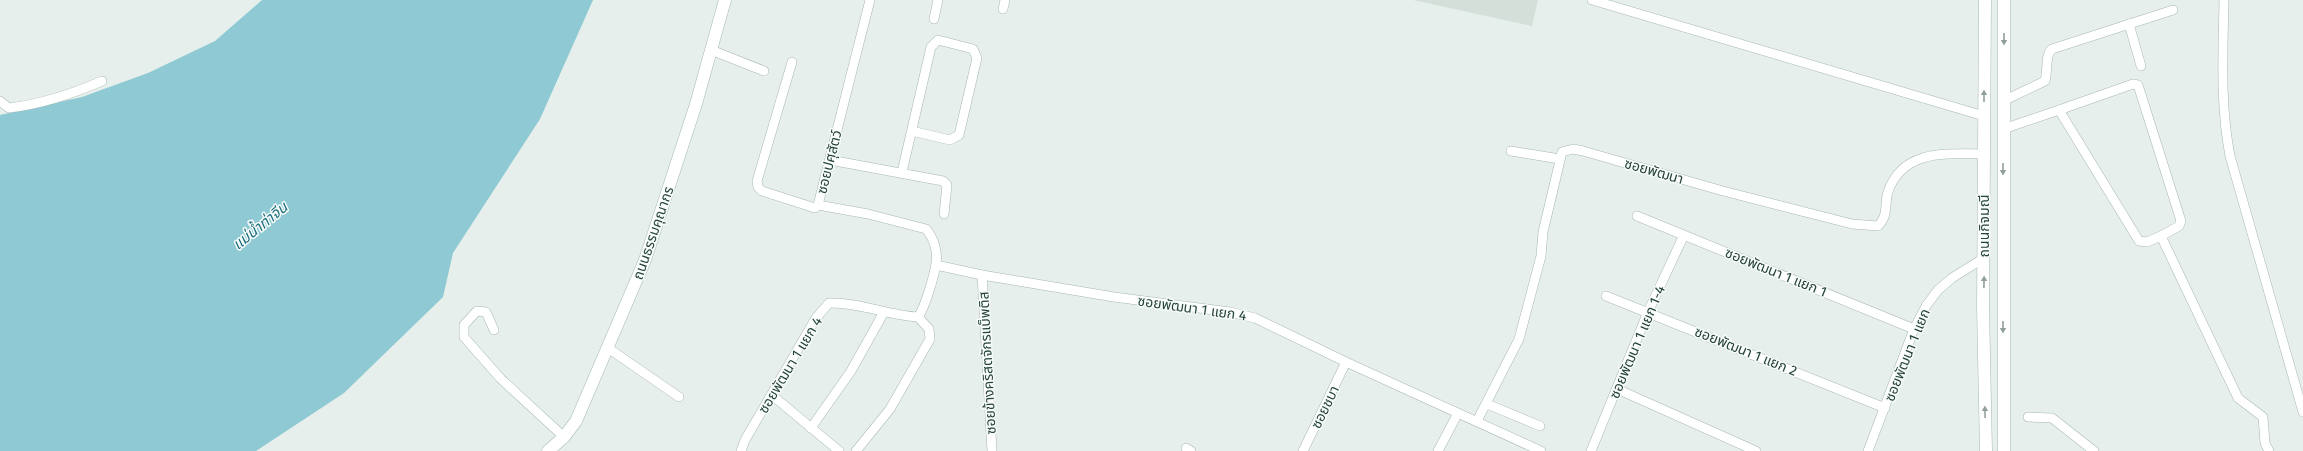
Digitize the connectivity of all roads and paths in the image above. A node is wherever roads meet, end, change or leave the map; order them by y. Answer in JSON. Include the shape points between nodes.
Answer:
{"nodes":[{"id":1,"x":725,"y":0,"type":"edge"},
{"id":2,"x":870,"y":0,"type":"edge"},
{"id":3,"x":938,"y":0,"type":"edge"},
{"id":4,"x":1592,"y":0,"type":"edge"},
{"id":5,"x":1985,"y":0,"type":"edge"},
{"id":6,"x":2004,"y":0,"type":"edge"},
{"id":7,"x":2224,"y":0,"type":"edge"},
{"id":8,"x":2173,"y":10,"type":"dead end"},
{"id":9,"x":934,"y":19,"type":"dead end"},
{"id":10,"x":2129,"y":24,"type":"junction"},
{"id":11,"x":711,"y":50,"type":"junction"},
{"id":12,"x":792,"y":62,"type":"dead end"},
{"id":13,"x":2141,"y":66,"type":"dead end"},
{"id":14,"x":764,"y":71,"type":"dead end"},
{"id":15,"x":102,"y":81,"type":"dead end"},
{"id":16,"x":0,"y":101,"type":"edge"},
{"id":17,"x":2003,"y":101,"type":"junction"},
{"id":18,"x":2059,"y":110,"type":"junction"},
{"id":19,"x":1984,"y":116,"type":"junction"},
{"id":20,"x":2003,"y":129,"type":"junction"},
{"id":21,"x":912,"y":131,"type":"junction"},
{"id":22,"x":1511,"y":151,"type":"dead end"},
{"id":23,"x":1985,"y":154,"type":"junction"},
{"id":24,"x":1560,"y":159,"type":"junction"},
{"id":25,"x":830,"y":160,"type":"junction"},
{"id":26,"x":902,"y":172,"type":"junction"},
{"id":27,"x":818,"y":204,"type":"junction"},
{"id":28,"x":944,"y":214,"type":"dead end"},
{"id":29,"x":1637,"y":216,"type":"dead end"},
{"id":30,"x":1684,"y":235,"type":"junction"},
{"id":31,"x":2161,"y":236,"type":"junction"},
{"id":32,"x":1984,"y":258,"type":"junction"},
{"id":33,"x":936,"y":264,"type":"junction"},
{"id":34,"x":982,"y":275,"type":"junction"},
{"id":35,"x":1606,"y":296,"type":"dead end"},
{"id":36,"x":884,"y":312,"type":"junction"},
{"id":37,"x":1648,"y":312,"type":"junction"},
{"id":38,"x":918,"y":317,"type":"junction"},
{"id":39,"x":1914,"y":329,"type":"junction"},
{"id":40,"x":494,"y":330,"type":"dead end"},
{"id":41,"x":608,"y":348,"type":"junction"},
{"id":42,"x":1346,"y":362,"type":"junction"},
{"id":43,"x":1617,"y":389,"type":"junction"},
{"id":44,"x":772,"y":396,"type":"junction"},
{"id":45,"x":679,"y":397,"type":"dead end"},
{"id":46,"x":1487,"y":404,"type":"junction"},
{"id":47,"x":1885,"y":408,"type":"junction"},
{"id":48,"x":2303,"y":412,"type":"edge"},
{"id":49,"x":1458,"y":413,"type":"junction"},
{"id":50,"x":2028,"y":417,"type":"dead end"},
{"id":51,"x":1478,"y":421,"type":"junction"},
{"id":52,"x":1540,"y":426,"type":"dead end"},
{"id":53,"x":811,"y":428,"type":"junction"},
{"id":54,"x":564,"y":437,"type":"junction"},
{"id":55,"x":548,"y":451,"type":"edge"},
{"id":56,"x":741,"y":451,"type":"edge"},
{"id":57,"x":839,"y":451,"type":"edge"},
{"id":58,"x":856,"y":451,"type":"edge"},
{"id":59,"x":992,"y":451,"type":"edge"},
{"id":60,"x":1303,"y":451,"type":"edge"},
{"id":61,"x":1438,"y":451,"type":"edge"},
{"id":62,"x":1541,"y":451,"type":"edge"},
{"id":63,"x":1592,"y":451,"type":"edge"},
{"id":64,"x":1756,"y":451,"type":"edge"},
{"id":65,"x":1868,"y":451,"type":"edge"},
{"id":66,"x":1986,"y":451,"type":"edge"},
{"id":67,"x":2004,"y":451,"type":"edge"},
{"id":68,"x":2094,"y":451,"type":"edge"},
{"id":69,"x":2268,"y":451,"type":"edge"}],
"edges":[{"from":1,"to":11,"type":"main road","name":"ถนนธรรมคุณากร"},
{"from":2,"to":25,"type":"street","name":"ซอยปศุสัตว์"},
{"from":3,"to":9,"type":"street"},
{"from":4,"to":19,"type":"street"},
{"from":19,"to":5,"type":"main road","name":"ถนนกิจมณี","one_way":true},
{"from":6,"to":17,"type":"main road","name":"ถนนกิจมณี","one_way":true},
{"from":7,"to":48,"type":"street","via":[[2222,95],[2230,156]]},
{"from":8,"to":10,"type":"street"},
{"from":10,"to":13,"type":"street"},
{"from":10,"to":17,"type":"street","via":[[2052,49],[2048,52],[2045,81]]},
{"from":11,"to":14,"type":"street"},
{"from":11,"to":41,"type":"main road","name":"ถนนธรรมคุณากร","via":[[645,260]]},
{"from":12,"to":27,"type":"street","name":"ซอยปศุสัตว์","via":[[757,180],[758,187],[762,191],[810,208],[815,208]]},
{"from":15,"to":16,"type":"street","via":[[74,93],[19,107],[9,108]]},
{"from":17,"to":20,"type":"main road","name":"ถนนกิจมณี"},
{"from":18,"to":20,"type":"street"},
{"from":18,"to":31,"type":"street","via":[[2139,241],[2147,242]]},
{"from":18,"to":31,"type":"street","via":[[2133,84],[2138,85],[2181,221],[2179,226]]},
{"from":19,"to":23,"type":"main road","name":"ถนนกิจมณี"},
{"from":20,"to":67,"type":"main road","name":"ถนนกิจมณี","one_way":true},
{"from":21,"to":21,"type":"street","via":[[950,140],[959,134],[977,58],[973,49],[938,40],[934,42]]},
{"from":21,"to":26,"type":"street"},
{"from":22,"to":24,"type":"street"},
{"from":23,"to":24,"type":"street","name":"ซอยพัฒนา","via":[[1944,154],[1917,158],[1900,172],[1888,192],[1886,214],[1878,226],[1852,224],[1583,151],[1573,149],[1562,152]]},
{"from":23,"to":32,"type":"main road","name":"ถนนกิจมณี"},
{"from":24,"to":46,"type":"street","via":[[1543,232],[1541,256],[1519,339]]},
{"from":25,"to":26,"type":"street"},
{"from":25,"to":27,"type":"street","name":"ซอยปศุสัตว์"},
{"from":26,"to":28,"type":"street","via":[[943,181],[947,185]]},
{"from":27,"to":33,"type":"street","via":[[926,229],[935,245]]},
{"from":29,"to":30,"type":"street","name":"ซอยพัฒนา 1 แยก 1"},
{"from":30,"to":37,"type":"street","name":"ซอยพัฒนา 1 แยก 1-4"},
{"from":30,"to":39,"type":"street","name":"ซอยพัฒนา 1 แยก 1"},
{"from":31,"to":69,"type":"street","via":[[2238,398],[2263,417]]},
{"from":32,"to":39,"type":"street","name":"ซอยพัฒนา 1 แยก","via":[[1938,290]]},
{"from":66,"to":32,"type":"main road","name":"ถนนกิจมณี","one_way":true},
{"from":33,"to":34,"type":"street","name":"ซอยพัฒนา 1 แยก 4"},
{"from":33,"to":38,"type":"street","via":[[924,310]]},
{"from":34,"to":42,"type":"street","name":"ซอยพัฒนา 1 แยก 4","via":[[1243,315],[1268,323]]},
{"from":34,"to":59,"type":"street","name":"ซอยข้างคริสตจักรแบ็พติส"},
{"from":35,"to":37,"type":"street","name":"ซอยพัฒนา 1 แยก 2"},
{"from":36,"to":38,"type":"street","name":"ซอยพัฒนา 1 แยก 4"},
{"from":36,"to":44,"type":"street","name":"ซอยพัฒนา 1 แยก 4","via":[[829,303],[816,318]]},
{"from":36,"to":53,"type":"street","via":[[851,371]]},
{"from":37,"to":43,"type":"street","name":"ซอยพัฒนา 1 แยก 1-4"},
{"from":37,"to":47,"type":"street","name":"ซอยพัฒนา 1 แยก 2"},
{"from":38,"to":58,"type":"street","via":[[929,329],[930,339],[890,409]]},
{"from":39,"to":47,"type":"street","name":"ซอยพัฒนา 1 แยก"},
{"from":40,"to":54,"type":"street","via":[[486,312],[476,310],[464,325],[464,337],[501,379]]},
{"from":41,"to":45,"type":"street"},
{"from":41,"to":54,"type":"main road","name":"ถนนธรรมคุณากร","via":[[576,421]]},
{"from":42,"to":49,"type":"street","name":"ซอยพัฒนา 1 แยก 4"},
{"from":42,"to":60,"type":"street","name":"ซอยชบา"},
{"from":43,"to":63,"type":"street","name":"ซอยพัฒนา 1 แยก 1-4"},
{"from":43,"to":64,"type":"street"},
{"from":44,"to":53,"type":"street"},
{"from":44,"to":56,"type":"street","name":"ซอยพัฒนา 1 แยก 4"},
{"from":46,"to":51,"type":"street"},
{"from":46,"to":52,"type":"street"},
{"from":47,"to":65,"type":"street","name":"ซอยพัฒนา 1 แยก"},
{"from":49,"to":51,"type":"street","name":"ซอยพัฒนา 1 แยก 4"},
{"from":49,"to":61,"type":"street"},
{"from":50,"to":68,"type":"street","via":[[2052,418]]},
{"from":51,"to":62,"type":"street","name":"ซอยพัฒนา 1 แยก 4"},
{"from":53,"to":57,"type":"street"},
{"from":54,"to":55,"type":"main road","name":"ถนนธรรมคุณากร"}]}
